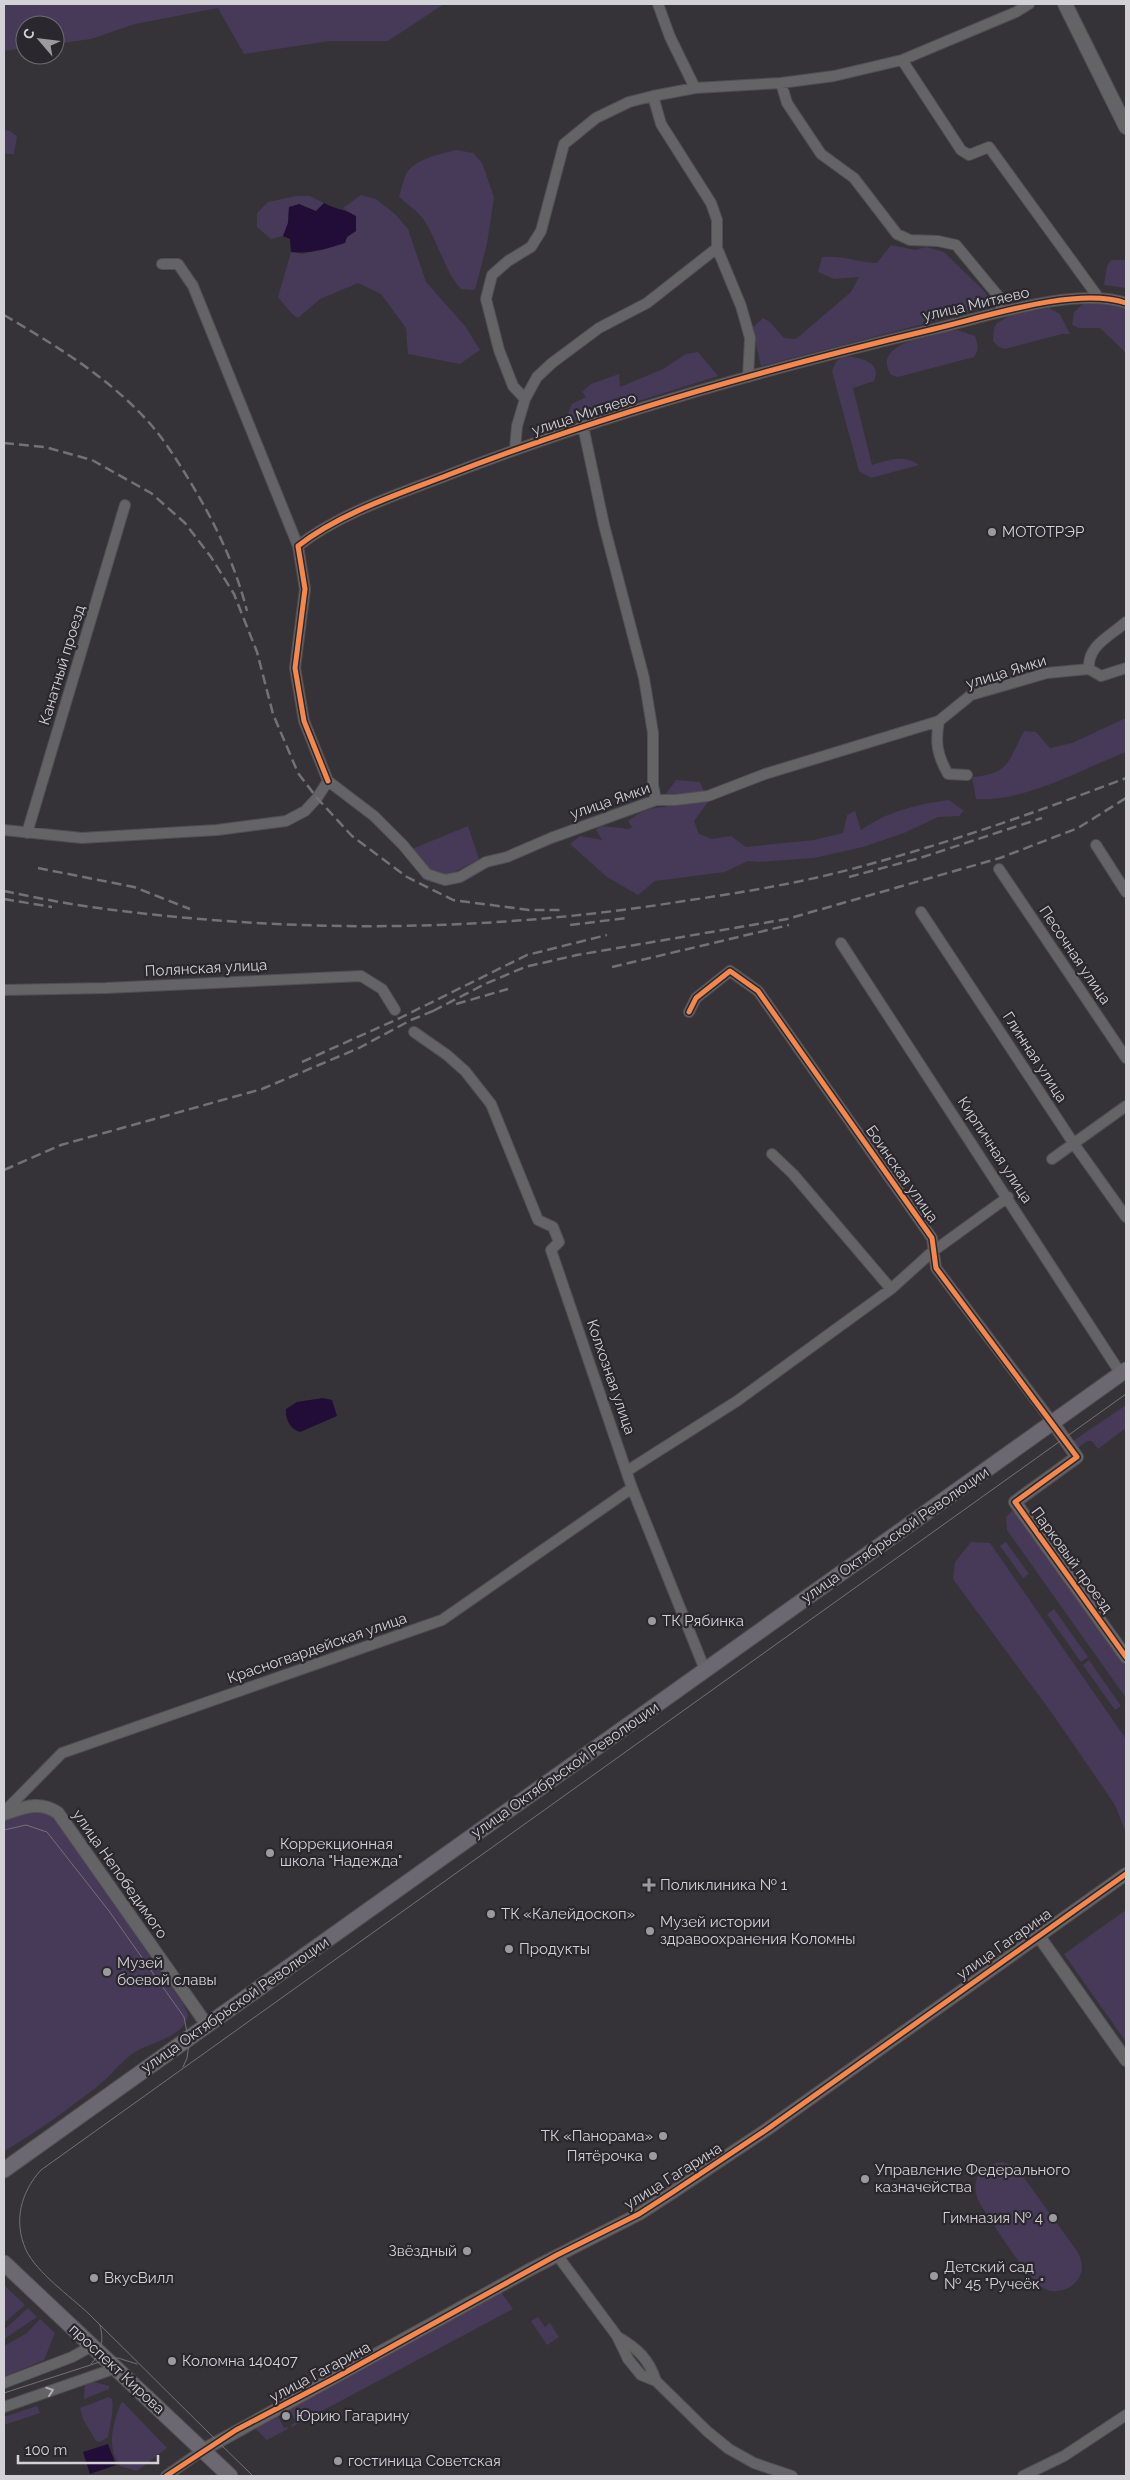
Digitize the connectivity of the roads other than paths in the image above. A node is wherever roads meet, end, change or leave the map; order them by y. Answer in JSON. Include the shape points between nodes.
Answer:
{"nodes":[{"id":1,"x":658,"y":4,"type":"edge"},
{"id":2,"x":1029,"y":4,"type":"edge"},
{"id":3,"x":1065,"y":4,"type":"edge"},
{"id":4,"x":902,"y":60,"type":"junction"},
{"id":5,"x":781,"y":83,"type":"junction"},
{"id":6,"x":695,"y":88,"type":"junction"},
{"id":7,"x":653,"y":96,"type":"junction"},
{"id":8,"x":1126,"y":127,"type":"edge"},
{"id":9,"x":717,"y":248,"type":"junction"},
{"id":10,"x":162,"y":264,"type":"dead end"},
{"id":11,"x":1098,"y":297,"type":"junction"},
{"id":12,"x":1126,"y":304,"type":"edge"},
{"id":13,"x":1001,"y":312,"type":"junction"},
{"id":14,"x":748,"y":378,"type":"junction"},
{"id":15,"x":525,"y":399,"type":"junction"},
{"id":16,"x":583,"y":426,"type":"junction"},
{"id":17,"x":515,"y":449,"type":"junction"},
{"id":18,"x":125,"y":505,"type":"dead end"},
{"id":19,"x":298,"y":546,"type":"junction"},
{"id":20,"x":1126,"y":622,"type":"edge"},
{"id":21,"x":1126,"y":668,"type":"edge"},
{"id":22,"x":1089,"y":669,"type":"junction"},
{"id":23,"x":939,"y":721,"type":"junction"},
{"id":24,"x":967,"y":775,"type":"dead end"},
{"id":25,"x":328,"y":781,"type":"junction"},
{"id":26,"x":656,"y":800,"type":"junction"},
{"id":27,"x":4,"y":830,"type":"edge"},
{"id":28,"x":27,"y":833,"type":"junction"},
{"id":29,"x":1096,"y":845,"type":"dead end"},
{"id":30,"x":999,"y":869,"type":"dead end"},
{"id":31,"x":1126,"y":892,"type":"edge"},
{"id":32,"x":921,"y":912,"type":"dead end"},
{"id":33,"x":841,"y":943,"type":"dead end"},
{"id":34,"x":4,"y":990,"type":"edge"},
{"id":35,"x":395,"y":1010,"type":"dead end"},
{"id":36,"x":689,"y":1012,"type":"dead end"},
{"id":37,"x":414,"y":1032,"type":"dead end"},
{"id":38,"x":1126,"y":1058,"type":"edge"},
{"id":39,"x":1126,"y":1106,"type":"edge"},
{"id":40,"x":1074,"y":1144,"type":"junction"},
{"id":41,"x":772,"y":1154,"type":"dead end"},
{"id":42,"x":1052,"y":1159,"type":"dead end"},
{"id":43,"x":1008,"y":1197,"type":"junction"},
{"id":44,"x":1126,"y":1217,"type":"edge"},
{"id":45,"x":932,"y":1252,"type":"junction"},
{"id":46,"x":891,"y":1288,"type":"junction"},
{"id":47,"x":1124,"y":1372,"type":"edge"},
{"id":48,"x":1052,"y":1422,"type":"junction"},
{"id":49,"x":628,"y":1471,"type":"junction"},
{"id":50,"x":632,"y":1488,"type":"junction"},
{"id":51,"x":1126,"y":1657,"type":"edge"},
{"id":52,"x":705,"y":1670,"type":"junction"},
{"id":53,"x":4,"y":1813,"type":"edge"},
{"id":54,"x":1126,"y":1874,"type":"edge"},
{"id":55,"x":1038,"y":1935,"type":"junction"},
{"id":56,"x":207,"y":2025,"type":"junction"},
{"id":57,"x":1126,"y":2060,"type":"edge"},
{"id":58,"x":4,"y":2170,"type":"edge"},
{"id":59,"x":557,"y":2255,"type":"junction"},
{"id":60,"x":4,"y":2262,"type":"edge"},
{"id":61,"x":92,"y":2346,"type":"junction"},
{"id":62,"x":116,"y":2368,"type":"junction"},
{"id":63,"x":4,"y":2383,"type":"edge"},
{"id":64,"x":4,"y":2407,"type":"edge"},
{"id":65,"x":1126,"y":2415,"type":"edge"},
{"id":66,"x":203,"y":2450,"type":"junction"},
{"id":67,"x":166,"y":2476,"type":"edge"},
{"id":68,"x":230,"y":2476,"type":"edge"},
{"id":69,"x":792,"y":2476,"type":"edge"},
{"id":70,"x":1023,"y":2476,"type":"edge"}],
"edges":[{"from":1,"to":6,"type":"street"},
{"from":2,"to":4,"type":"street"},
{"from":3,"to":8,"type":"main road"},
{"from":4,"to":5,"type":"street","via":[[834,76]]},
{"from":4,"to":11,"type":"street","via":[[962,150],[969,155],[989,147]]},
{"from":5,"to":6,"type":"street"},
{"from":5,"to":13,"type":"street","via":[[787,103],[821,154],[854,178],[897,234],[910,240],[956,245],[999,297]]},
{"from":6,"to":7,"type":"street"},
{"from":7,"to":9,"type":"street","via":[[661,124],[711,203],[717,220]]},
{"from":7,"to":15,"type":"street","via":[[629,102],[596,118],[564,144],[541,231],[532,247],[492,275],[486,300],[499,350],[513,386]]},
{"from":9,"to":14,"type":"street","via":[[741,306],[750,338]]},
{"from":9,"to":15,"type":"street","via":[[647,303],[599,328],[552,362],[537,376]]},
{"from":10,"to":19,"type":"street","via":[[178,264],[193,286]]},
{"from":11,"to":12,"type":"street","name":"улица Митяево"},
{"from":11,"to":13,"type":"street","name":"улица Митяево"},
{"from":13,"to":14,"type":"street","name":"улица Митяево"},
{"from":14,"to":16,"type":"street","name":"улица Митяево"},
{"from":15,"to":17,"type":"street","via":[[517,426]]},
{"from":16,"to":17,"type":"street","name":"улица Митяево"},
{"from":16,"to":26,"type":"street","via":[[604,525],[644,678],[654,733],[653,785]]},
{"from":17,"to":19,"type":"street","name":"улица Митяево","via":[[382,500],[312,535]]},
{"from":18,"to":28,"type":"street","name":"Канатный проезд"},
{"from":19,"to":25,"type":"street","via":[[305,589],[295,668],[304,721]]},
{"from":20,"to":22,"type":"street","via":[[1092,650]]},
{"from":21,"to":22,"type":"street","name":"улица Ямки","via":[[1101,676]]},
{"from":22,"to":23,"type":"street","name":"улица Ямки","via":[[1047,673],[971,695]]},
{"from":23,"to":24,"type":"street","via":[[937,750],[942,763],[948,774]]},
{"from":23,"to":26,"type":"street","name":"улица Ямки","via":[[765,774],[708,796]]},
{"from":25,"to":26,"type":"street","name":"улица Ямки","via":[[374,816],[427,874],[444,880]]},
{"from":25,"to":28,"type":"street","via":[[305,812],[286,821],[217,830],[82,838]]},
{"from":27,"to":28,"type":"street"},
{"from":29,"to":31,"type":"street"},
{"from":30,"to":38,"type":"street","name":"Песочная улица"},
{"from":32,"to":40,"type":"street","name":"Глинная улица"},
{"from":33,"to":43,"type":"street","name":"Кирпичная улица"},
{"from":34,"to":35,"type":"street","name":"Полянская улица","via":[[361,976],[382,989]]},
{"from":36,"to":45,"type":"street","name":"Боинская улица","via":[[696,998],[730,971],[758,991],[932,1238]]},
{"from":37,"to":49,"type":"street","name":"Колхозная улица","via":[[453,1060],[491,1104],[538,1220],[553,1227],[559,1242],[551,1250]]},
{"from":39,"to":40,"type":"street"},
{"from":40,"to":42,"type":"street"},
{"from":40,"to":44,"type":"street","name":"Глинная улица"},
{"from":41,"to":46,"type":"street"},
{"from":43,"to":45,"type":"street"},
{"from":43,"to":47,"type":"street","name":"Кирпичная улица"},
{"from":45,"to":46,"type":"street"},
{"from":45,"to":48,"type":"street","name":"Боинская улица","via":[[936,1268]]},
{"from":46,"to":49,"type":"street","via":[[737,1401]]},
{"from":47,"to":48,"type":"main road","name":"улица Октябрьской Революции"},
{"from":48,"to":51,"type":"street","name":"Парковый проезд","via":[[1077,1457],[1014,1502]]},
{"from":48,"to":52,"type":"main road","name":"улица Октябрьской Революции"},
{"from":49,"to":50,"type":"street","name":"Колхозная улица"},
{"from":50,"to":52,"type":"street","name":"Колхозная улица"},
{"from":50,"to":53,"type":"street","name":"Красногвардейская улица","via":[[442,1620],[62,1754]]},
{"from":52,"to":56,"type":"main road","name":"улица Октябрьской Революции"},
{"from":53,"to":56,"type":"street","name":"улица Непобедимого","via":[[33,1805],[43,1805],[58,1813]]},
{"from":54,"to":55,"type":"street","name":"улица Гагарина"},
{"from":55,"to":57,"type":"street"},
{"from":55,"to":59,"type":"street","name":"улица Гагарина","via":[[703,2174],[639,2214]]},
{"from":56,"to":58,"type":"main road","name":"улица Октябрьской Революции"},
{"from":59,"to":66,"type":"street","name":"улица Гагарина"},
{"from":59,"to":69,"type":"street","via":[[617,2336],[641,2375],[656,2381],[729,2449],[754,2463]]},
{"from":60,"to":61,"type":"main road","name":"проспект Кирова"},
{"from":61,"to":62,"type":"main road","name":"проспект Кирова"},
{"from":61,"to":63,"type":"street"},
{"from":64,"to":62,"type":"street","one_way":true},
{"from":62,"to":66,"type":"main road","name":"проспект Кирова"},
{"from":65,"to":70,"type":"street","via":[[1064,2456]]},
{"from":66,"to":67,"type":"street"},
{"from":66,"to":68,"type":"main road","name":"проспект Кирова"}]}
